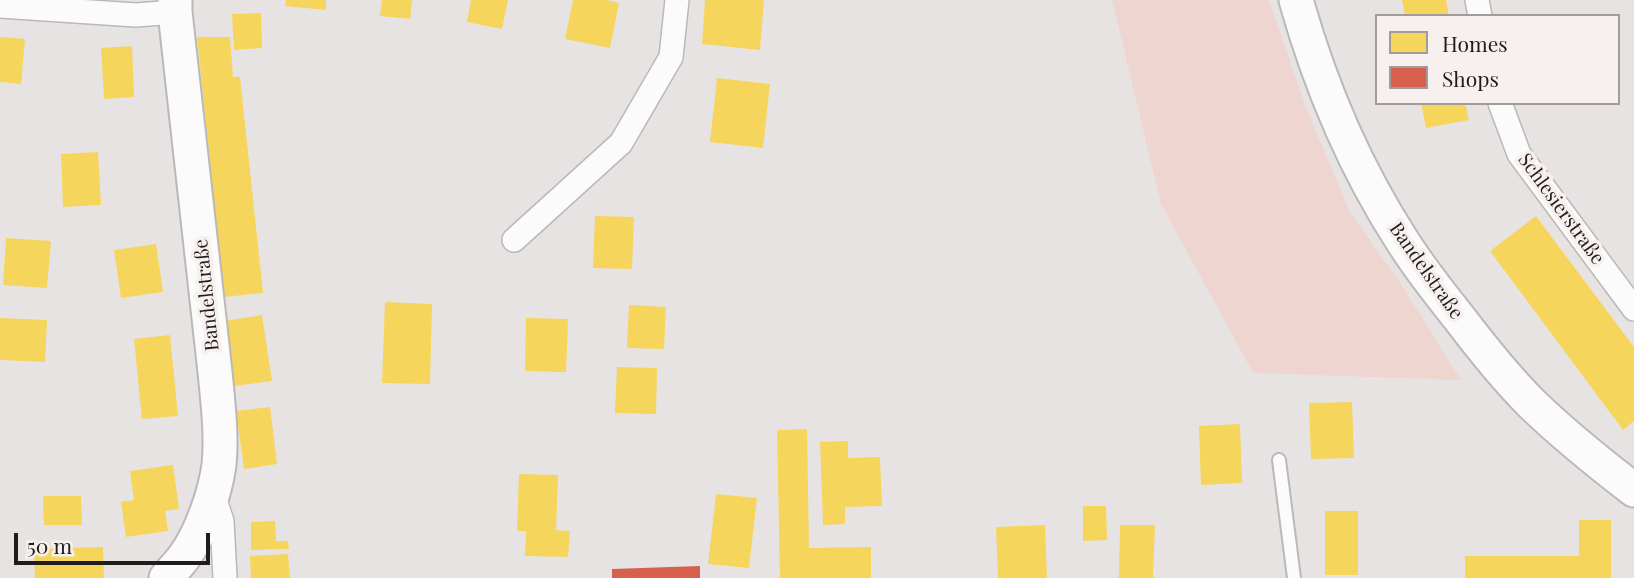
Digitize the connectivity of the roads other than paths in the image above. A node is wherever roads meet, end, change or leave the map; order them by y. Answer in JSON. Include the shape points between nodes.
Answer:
{"nodes":[{"id":1,"x":677,"y":0,"type":"edge"},
{"id":2,"x":1296,"y":0,"type":"edge"},
{"id":3,"x":0,"y":6,"type":"edge"},
{"id":4,"x":175,"y":6,"type":"edge"},
{"id":5,"x":1501,"y":105,"type":"edge"},
{"id":6,"x":514,"y":240,"type":"dead end"},
{"id":7,"x":1634,"y":309,"type":"edge"},
{"id":8,"x":1279,"y":460,"type":"dead end"},
{"id":9,"x":1634,"y":489,"type":"edge"},
{"id":10,"x":213,"y":494,"type":"junction"},
{"id":11,"x":166,"y":578,"type":"edge"},
{"id":12,"x":225,"y":578,"type":"edge"},
{"id":13,"x":1294,"y":578,"type":"edge"}],
"edges":[{"from":1,"to":6,"type":"street","via":[[671,57],[621,143]]},
{"from":2,"to":9,"type":"main road","name":"Bandelstraße","via":[[1343,132],[1408,251],[1477,342],[1532,403]]},
{"from":3,"to":4,"type":"street","via":[[136,15]]},
{"from":4,"to":10,"type":"main road","name":"Bandelstraße","via":[[220,430]]},
{"from":5,"to":7,"type":"street","name":"Schlesierstraße","via":[[1519,154]]},
{"from":8,"to":13,"type":"lane"},
{"from":10,"to":11,"type":"main road","name":"Bandelstraße","via":[[185,556]]},
{"from":10,"to":12,"type":"street","via":[[222,521]]}]}
